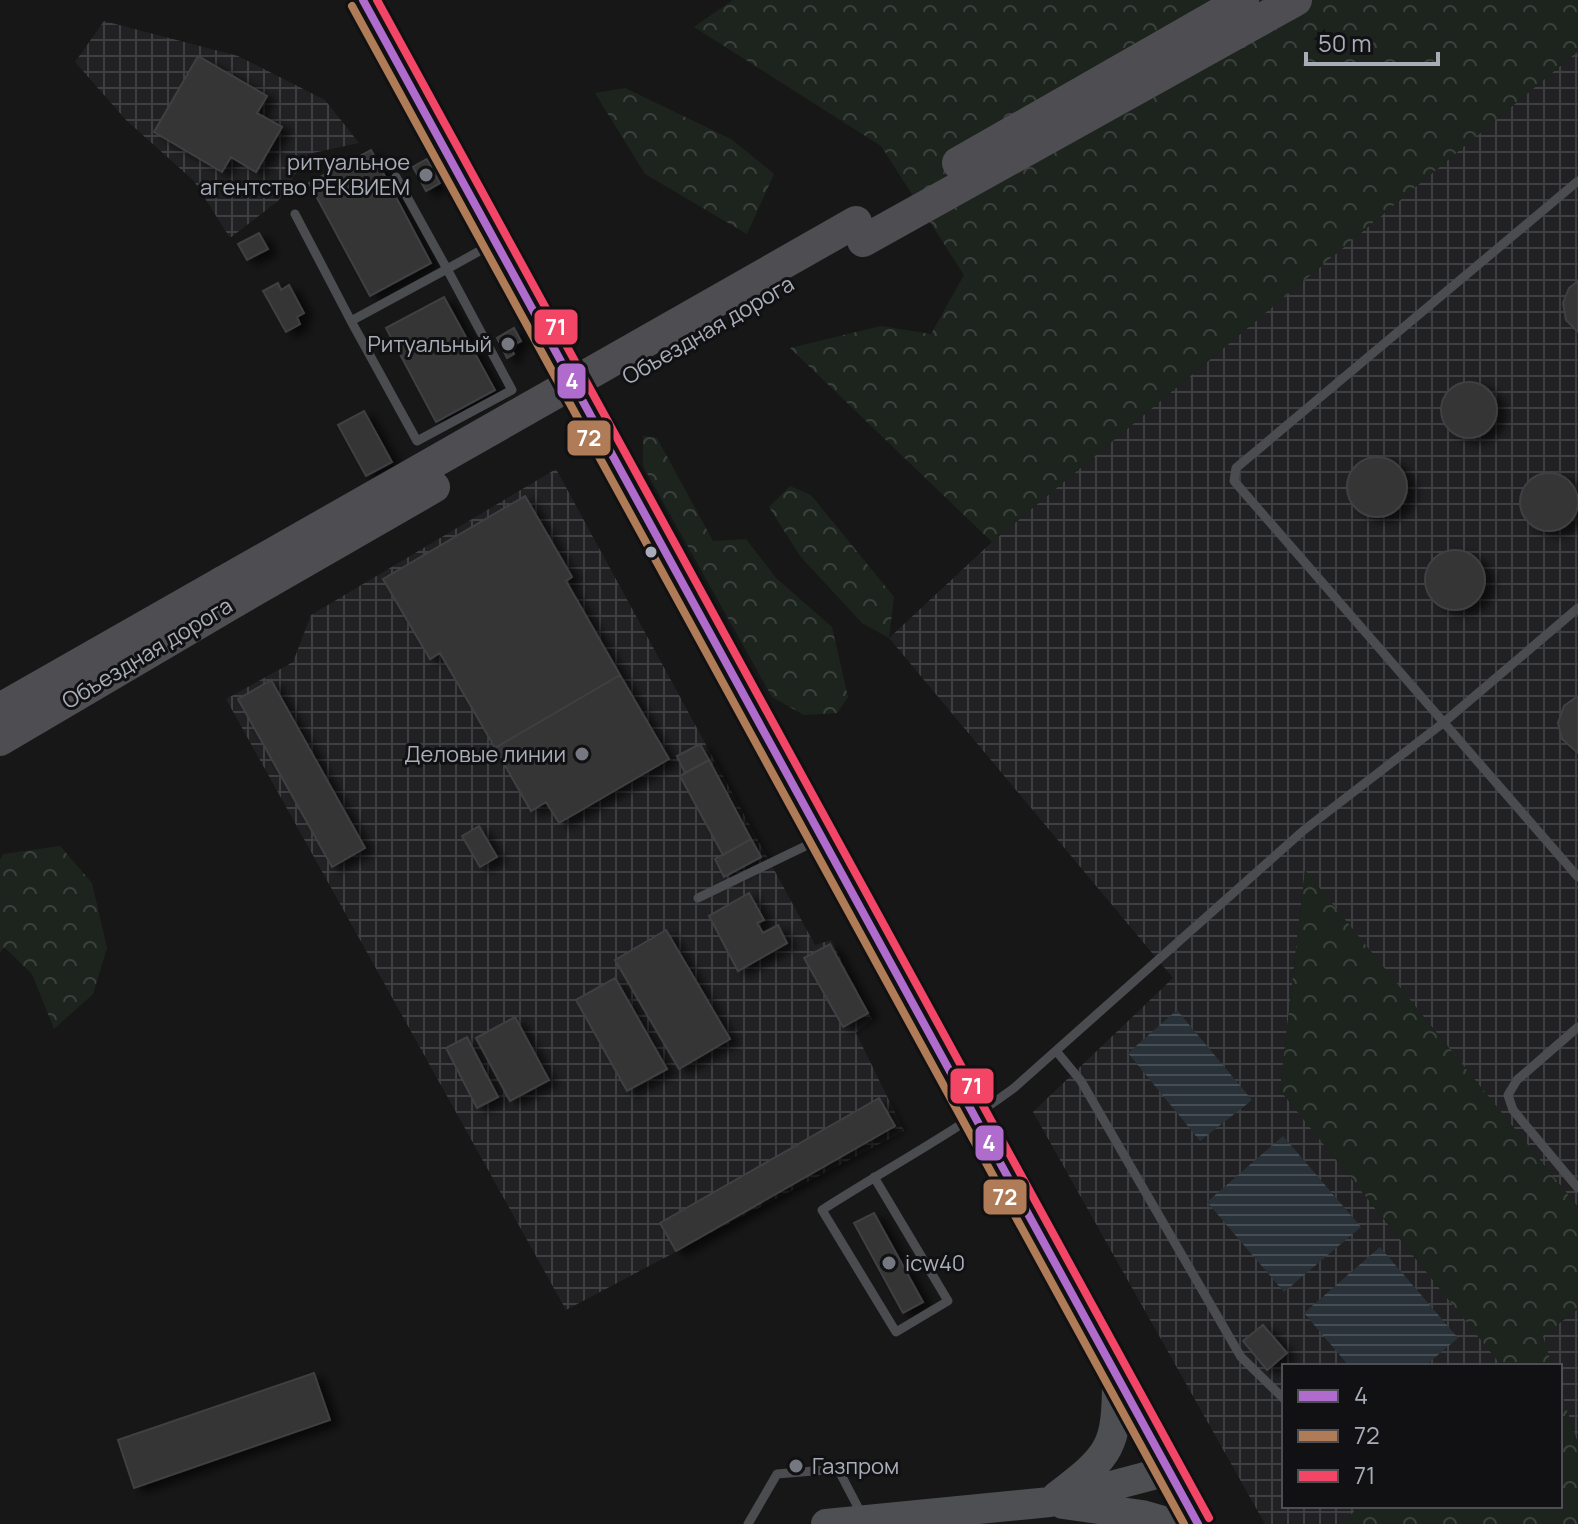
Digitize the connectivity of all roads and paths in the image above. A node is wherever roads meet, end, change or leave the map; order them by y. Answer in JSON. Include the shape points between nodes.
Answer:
{"nodes":[{"id":1,"x":363,"y":0,"type":"edge"},
{"id":2,"x":1243,"y":0,"type":"edge"},
{"id":3,"x":1296,"y":0,"type":"edge"},
{"id":4,"x":396,"y":177,"type":"dead end"},
{"id":5,"x":1578,"y":181,"type":"edge"},
{"id":6,"x":295,"y":214,"type":"dead end"},
{"id":7,"x":860,"y":231,"type":"junction"},
{"id":8,"x":497,"y":242,"type":"junction"},
{"id":9,"x":447,"y":269,"type":"junction"},
{"id":10,"x":351,"y":321,"type":"junction"},
{"id":11,"x":229,"y":591,"type":"junction"},
{"id":12,"x":1578,"y":608,"type":"edge"},
{"id":13,"x":0,"y":709,"type":"edge"},
{"id":14,"x":1443,"y":723,"type":"junction"},
{"id":15,"x":0,"y":740,"type":"edge"},
{"id":16,"x":823,"y":838,"type":"junction"},
{"id":17,"x":1578,"y":877,"type":"edge"},
{"id":18,"x":698,"y":898,"type":"dead end"},
{"id":19,"x":1578,"y":1027,"type":"edge"},
{"id":20,"x":1057,"y":1052,"type":"junction"},
{"id":21,"x":975,"y":1117,"type":"junction"},
{"id":22,"x":874,"y":1177,"type":"junction"},
{"id":23,"x":1578,"y":1188,"type":"edge"},
{"id":24,"x":1117,"y":1379,"type":"junction"},
{"id":25,"x":1282,"y":1397,"type":"edge"},
{"id":26,"x":1168,"y":1471,"type":"junction"},
{"id":27,"x":1050,"y":1502,"type":"junction"},
{"id":28,"x":863,"y":1518,"type":"junction"},
{"id":29,"x":748,"y":1524,"type":"edge"},
{"id":30,"x":826,"y":1524,"type":"edge"},
{"id":31,"x":1173,"y":1524,"type":"edge"},
{"id":32,"x":1198,"y":1524,"type":"edge"}],
"edges":[{"from":1,"to":8,"type":"main road"},
{"from":2,"to":7,"type":"highway","name":"Объездная дорога"},
{"from":3,"to":7,"type":"highway","name":"Объездная дорога"},
{"from":4,"to":9,"type":"lane"},
{"from":5,"to":14,"type":"lane","via":[[1236,468],[1239,491]]},
{"from":6,"to":10,"type":"lane"},
{"from":7,"to":11,"type":"highway","name":"Объездная дорога","bridge":true},
{"from":8,"to":9,"type":"lane"},
{"from":8,"to":16,"type":"main road"},
{"from":9,"to":10,"type":"lane"},
{"from":9,"to":10,"type":"lane","via":[[512,390],[417,441]]},
{"from":11,"to":13,"type":"highway","name":"Объездная дорога"},
{"from":11,"to":15,"type":"highway","name":"Объездная дорога"},
{"from":12,"to":14,"type":"lane"},
{"from":14,"to":17,"type":"lane"},
{"from":14,"to":20,"type":"lane","via":[[1304,830]]},
{"from":16,"to":18,"type":"lane"},
{"from":16,"to":21,"type":"main road"},
{"from":19,"to":23,"type":"lane","via":[[1517,1080],[1508,1095],[1513,1110]]},
{"from":20,"to":21,"type":"lane"},
{"from":20,"to":25,"type":"lane","via":[[1081,1081],[1241,1357]]},
{"from":21,"to":22,"type":"lane"},
{"from":21,"to":24,"type":"main road"},
{"from":22,"to":22,"type":"lane","via":[[822,1210],[896,1332],[948,1301]]},
{"from":24,"to":26,"type":"main road"},
{"from":24,"to":27,"type":"main road","via":[[1114,1439],[1101,1459]]},
{"from":26,"to":27,"type":"main road"},
{"from":26,"to":32,"type":"main road"},
{"from":27,"to":28,"type":"main road"},
{"from":27,"to":31,"type":"main road"},
{"from":28,"to":29,"type":"lane","via":[[838,1469],[777,1474]]},
{"from":28,"to":30,"type":"main road"}]}
